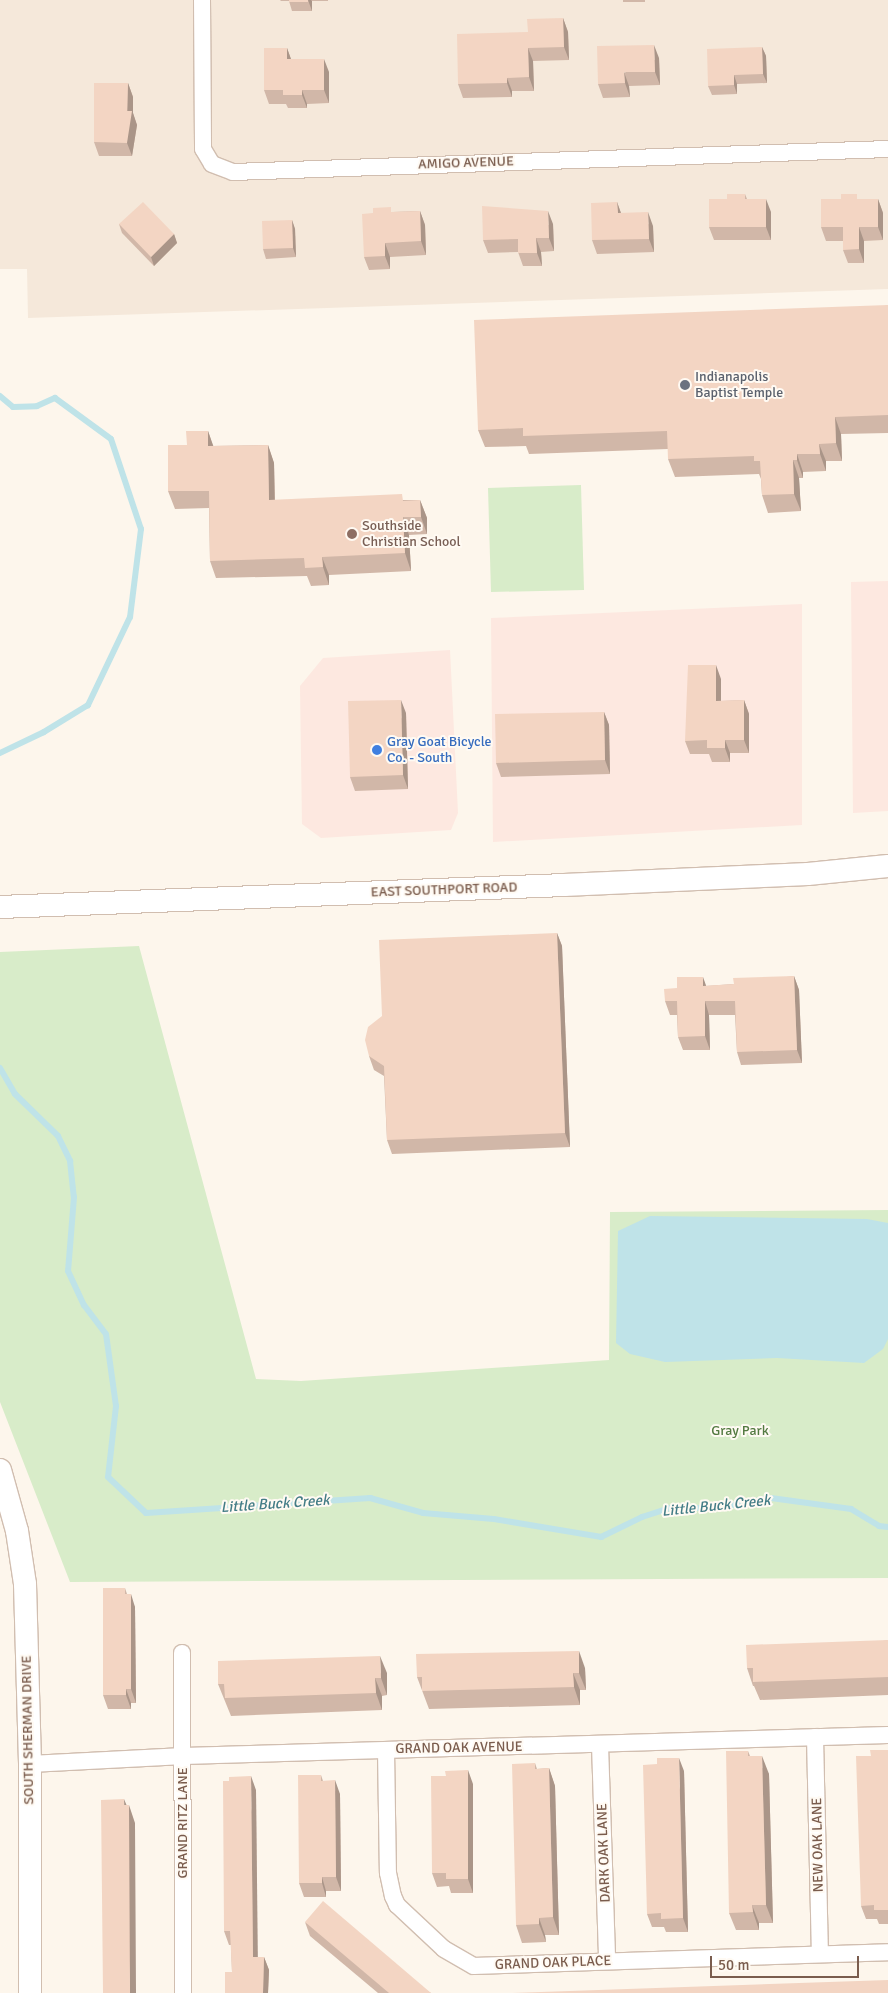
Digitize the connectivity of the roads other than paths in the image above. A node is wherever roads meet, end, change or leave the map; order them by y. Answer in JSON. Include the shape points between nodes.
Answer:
{"nodes":[{"id":1,"x":202,"y":0,"type":"edge"},
{"id":2,"x":888,"y":149,"type":"edge"},
{"id":3,"x":888,"y":866,"type":"edge"},
{"id":4,"x":11,"y":907,"type":"edge"},
{"id":5,"x":0,"y":1470,"type":"edge"},
{"id":6,"x":182,"y":1654,"type":"dead end"},
{"id":7,"x":888,"y":1735,"type":"edge"},
{"id":8,"x":815,"y":1737,"type":"junction"},
{"id":9,"x":600,"y":1745,"type":"junction"},
{"id":10,"x":386,"y":1750,"type":"junction"},
{"id":11,"x":184,"y":1756,"type":"junction"},
{"id":12,"x":30,"y":1764,"type":"junction"},
{"id":13,"x":888,"y":1952,"type":"edge"},
{"id":14,"x":820,"y":1954,"type":"junction"},
{"id":15,"x":607,"y":1961,"type":"junction"},
{"id":16,"x":30,"y":1993,"type":"edge"},
{"id":17,"x":182,"y":1993,"type":"edge"}],
"edges":[{"from":1,"to":2,"type":"street","name":"AMIGO AVENUE","via":[[202,143],[212,164],[233,172]]},
{"from":3,"to":4,"type":"main road","name":"EAST SOUTHPORT ROAD","via":[[808,874]]},
{"from":5,"to":12,"type":"main road","name":"SOUTH SHERMAN DRIVE","via":[[22,1557]]},
{"from":6,"to":11,"type":"street","name":"GRAND RITZ LANE"},
{"from":7,"to":8,"type":"street","name":"GRAND OAK AVENUE"},
{"from":8,"to":9,"type":"street","name":"GRAND OAK AVENUE"},
{"from":8,"to":14,"type":"street","name":"NEW OAK LANE"},
{"from":9,"to":10,"type":"street","name":"GRAND OAK AVENUE"},
{"from":9,"to":15,"type":"street","name":"DARK OAK LANE"},
{"from":10,"to":11,"type":"street","name":"GRAND OAK AVENUE"},
{"from":10,"to":15,"type":"street","name":"GRAND OAK PLACE","via":[[389,1886],[397,1905],[418,1927],[444,1949],[474,1966]]},
{"from":11,"to":12,"type":"street","name":"GRAND OAK AVENUE"},
{"from":11,"to":17,"type":"street","name":"GRAND RITZ LANE"},
{"from":12,"to":16,"type":"main road","name":"SOUTH SHERMAN DRIVE"},
{"from":13,"to":14,"type":"street","name":"GRAND OAK PLACE"},
{"from":14,"to":15,"type":"street","name":"GRAND OAK PLACE"}]}
